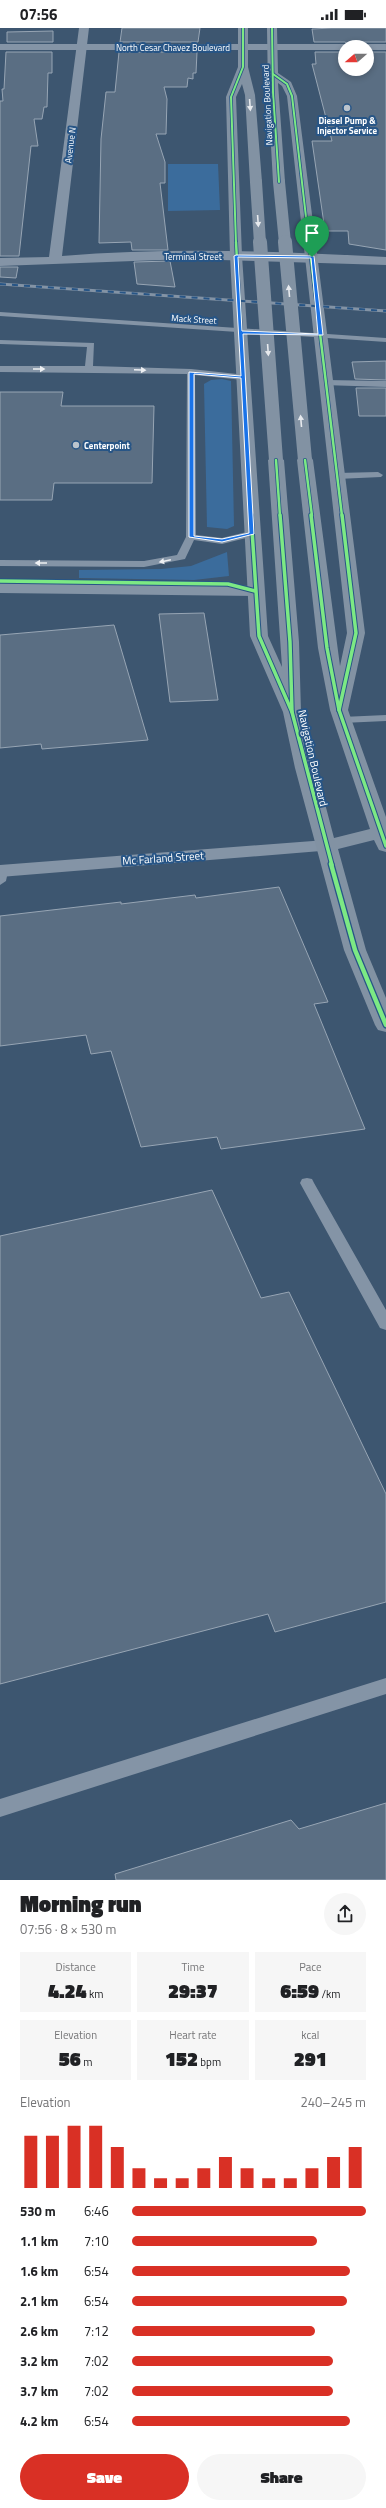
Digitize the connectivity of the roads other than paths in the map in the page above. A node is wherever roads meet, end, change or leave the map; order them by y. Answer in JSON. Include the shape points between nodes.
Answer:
{"nodes":[{"id":1,"x":84,"y":28,"type":"edge"},
{"id":2,"x":243,"y":28,"type":"edge"},
{"id":3,"x":272,"y":28,"type":"edge"},
{"id":4,"x":0,"y":46,"type":"edge"},
{"id":5,"x":82,"y":47,"type":"junction"},
{"id":6,"x":243,"y":47,"type":"junction"},
{"id":7,"x":273,"y":47,"type":"junction"},
{"id":8,"x":338,"y":47,"type":"edge"},
{"id":9,"x":374,"y":47,"type":"edge"},
{"id":10,"x":386,"y":47,"type":"edge"},
{"id":11,"x":243,"y":67,"type":"junction"},
{"id":12,"x":273,"y":74,"type":"junction"},
{"id":13,"x":236,"y":256,"type":"junction"},
{"id":14,"x":312,"y":257,"type":"junction"},
{"id":15,"x":55,"y":261,"type":"junction"},
{"id":16,"x":386,"y":261,"type":"edge"},
{"id":17,"x":0,"y":262,"type":"edge"},
{"id":18,"x":0,"y":314,"type":"edge"},
{"id":19,"x":241,"y":332,"type":"junction"},
{"id":20,"x":321,"y":335,"type":"junction"},
{"id":21,"x":386,"y":340,"type":"edge"},
{"id":22,"x":0,"y":342,"type":"edge"},
{"id":23,"x":0,"y":369,"type":"edge"},
{"id":24,"x":89,"y":369,"type":"junction"},
{"id":25,"x":191,"y":372,"type":"junction"},
{"id":26,"x":243,"y":377,"type":"junction"},
{"id":27,"x":326,"y":383,"type":"junction"},
{"id":28,"x":386,"y":384,"type":"edge"},
{"id":29,"x":378,"y":475,"type":"dead end"},
{"id":30,"x":337,"y":476,"type":"junction"},
{"id":31,"x":251,"y":534,"type":"junction"},
{"id":32,"x":191,"y":537,"type":"junction"},
{"id":33,"x":0,"y":563,"type":"edge"},
{"id":34,"x":0,"y":588,"type":"edge"},
{"id":35,"x":255,"y":591,"type":"junction"},
{"id":36,"x":292,"y":712,"type":"junction"},
{"id":37,"x":340,"y":715,"type":"junction"},
{"id":38,"x":386,"y":718,"type":"edge"},
{"id":39,"x":384,"y":836,"type":"edge"},
{"id":40,"x":326,"y":846,"type":"junction"},
{"id":41,"x":1,"y":874,"type":"edge"},
{"id":42,"x":386,"y":1025,"type":"edge"},
{"id":43,"x":307,"y":1183,"type":"dead end"},
{"id":44,"x":386,"y":1324,"type":"edge"},
{"id":45,"x":386,"y":1686,"type":"edge"},
{"id":46,"x":0,"y":1808,"type":"edge"}],
"edges":[{"from":1,"to":5,"type":"street","name":"Avenue N"},
{"from":2,"to":6,"type":"main road","name":"Navigation Boulevard"},
{"from":3,"to":7,"type":"main road","name":"Navigation Boulevard"},
{"from":4,"to":5,"type":"street","name":"North Cesar Chavez Boulevard"},
{"from":5,"to":6,"type":"street","name":"North Cesar Chavez Boulevard"},
{"from":5,"to":15,"type":"street","name":"Avenue N"},
{"from":6,"to":7,"type":"street","name":"North Cesar Chavez Boulevard"},
{"from":6,"to":11,"type":"main road","name":"Navigation Boulevard"},
{"from":7,"to":8,"type":"street","name":"North Cesar Chavez Boulevard"},
{"from":7,"to":12,"type":"main road","name":"Navigation Boulevard"},
{"from":9,"to":10,"type":"street"},
{"from":11,"to":13,"type":"main road","via":[[231,97]]},
{"from":11,"to":36,"type":"main road","name":"Navigation Boulevard","one_way":true,"bridge":true,"via":[[250,95],[290,642]]},
{"from":12,"to":14,"type":"main road","via":[[291,89]]},
{"from":37,"to":12,"type":"main road","name":"Navigation Boulevard","one_way":true,"bridge":true,"via":[[327,648],[305,460],[279,182]]},
{"from":13,"to":14,"type":"street","name":"Terminal Street"},
{"from":13,"to":15,"type":"street","name":"Terminal Street","via":[[121,256]]},
{"from":13,"to":19,"type":"main road"},
{"from":14,"to":16,"type":"street","name":"Terminal Street"},
{"from":14,"to":20,"type":"main road"},
{"from":15,"to":17,"type":"street","name":"Terminal Street"},
{"from":18,"to":19,"type":"lane","name":"Mack Street"},
{"from":19,"to":20,"type":"lane","name":"Mack Street"},
{"from":19,"to":26,"type":"main road"},
{"from":20,"to":21,"type":"lane","name":"Mack Street"},
{"from":20,"to":27,"type":"main road"},
{"from":22,"to":24,"type":"lane","via":[[91,345]]},
{"from":23,"to":24,"type":"lane","one_way":true},
{"from":24,"to":25,"type":"lane","one_way":true},
{"from":25,"to":26,"type":"lane"},
{"from":25,"to":32,"type":"lane"},
{"from":26,"to":31,"type":"main road"},
{"from":27,"to":28,"type":"lane"},
{"from":27,"to":30,"type":"main road"},
{"from":29,"to":30,"type":"lane"},
{"from":30,"to":37,"type":"main road","via":[[356,633]]},
{"from":31,"to":32,"type":"lane","via":[[222,541]]},
{"from":31,"to":35,"type":"main road"},
{"from":32,"to":33,"type":"lane","one_way":true,"via":[[181,557],[144,564]]},
{"from":34,"to":35,"type":"street"},
{"from":35,"to":36,"type":"main road","via":[[259,636]]},
{"from":36,"to":40,"type":"main road","name":"Navigation Boulevard"},
{"from":37,"to":38,"type":"lane"},
{"from":37,"to":39,"type":"main road","name":"Navigation Boulevard"},
{"from":39,"to":40,"type":"main road"},
{"from":40,"to":41,"type":"street","name":"Mc Farland Street"},
{"from":40,"to":42,"type":"main road","name":"Navigation Boulevard","via":[[356,950]]},
{"from":43,"to":44,"type":"lane"},
{"from":45,"to":46,"type":"lane"}]}
